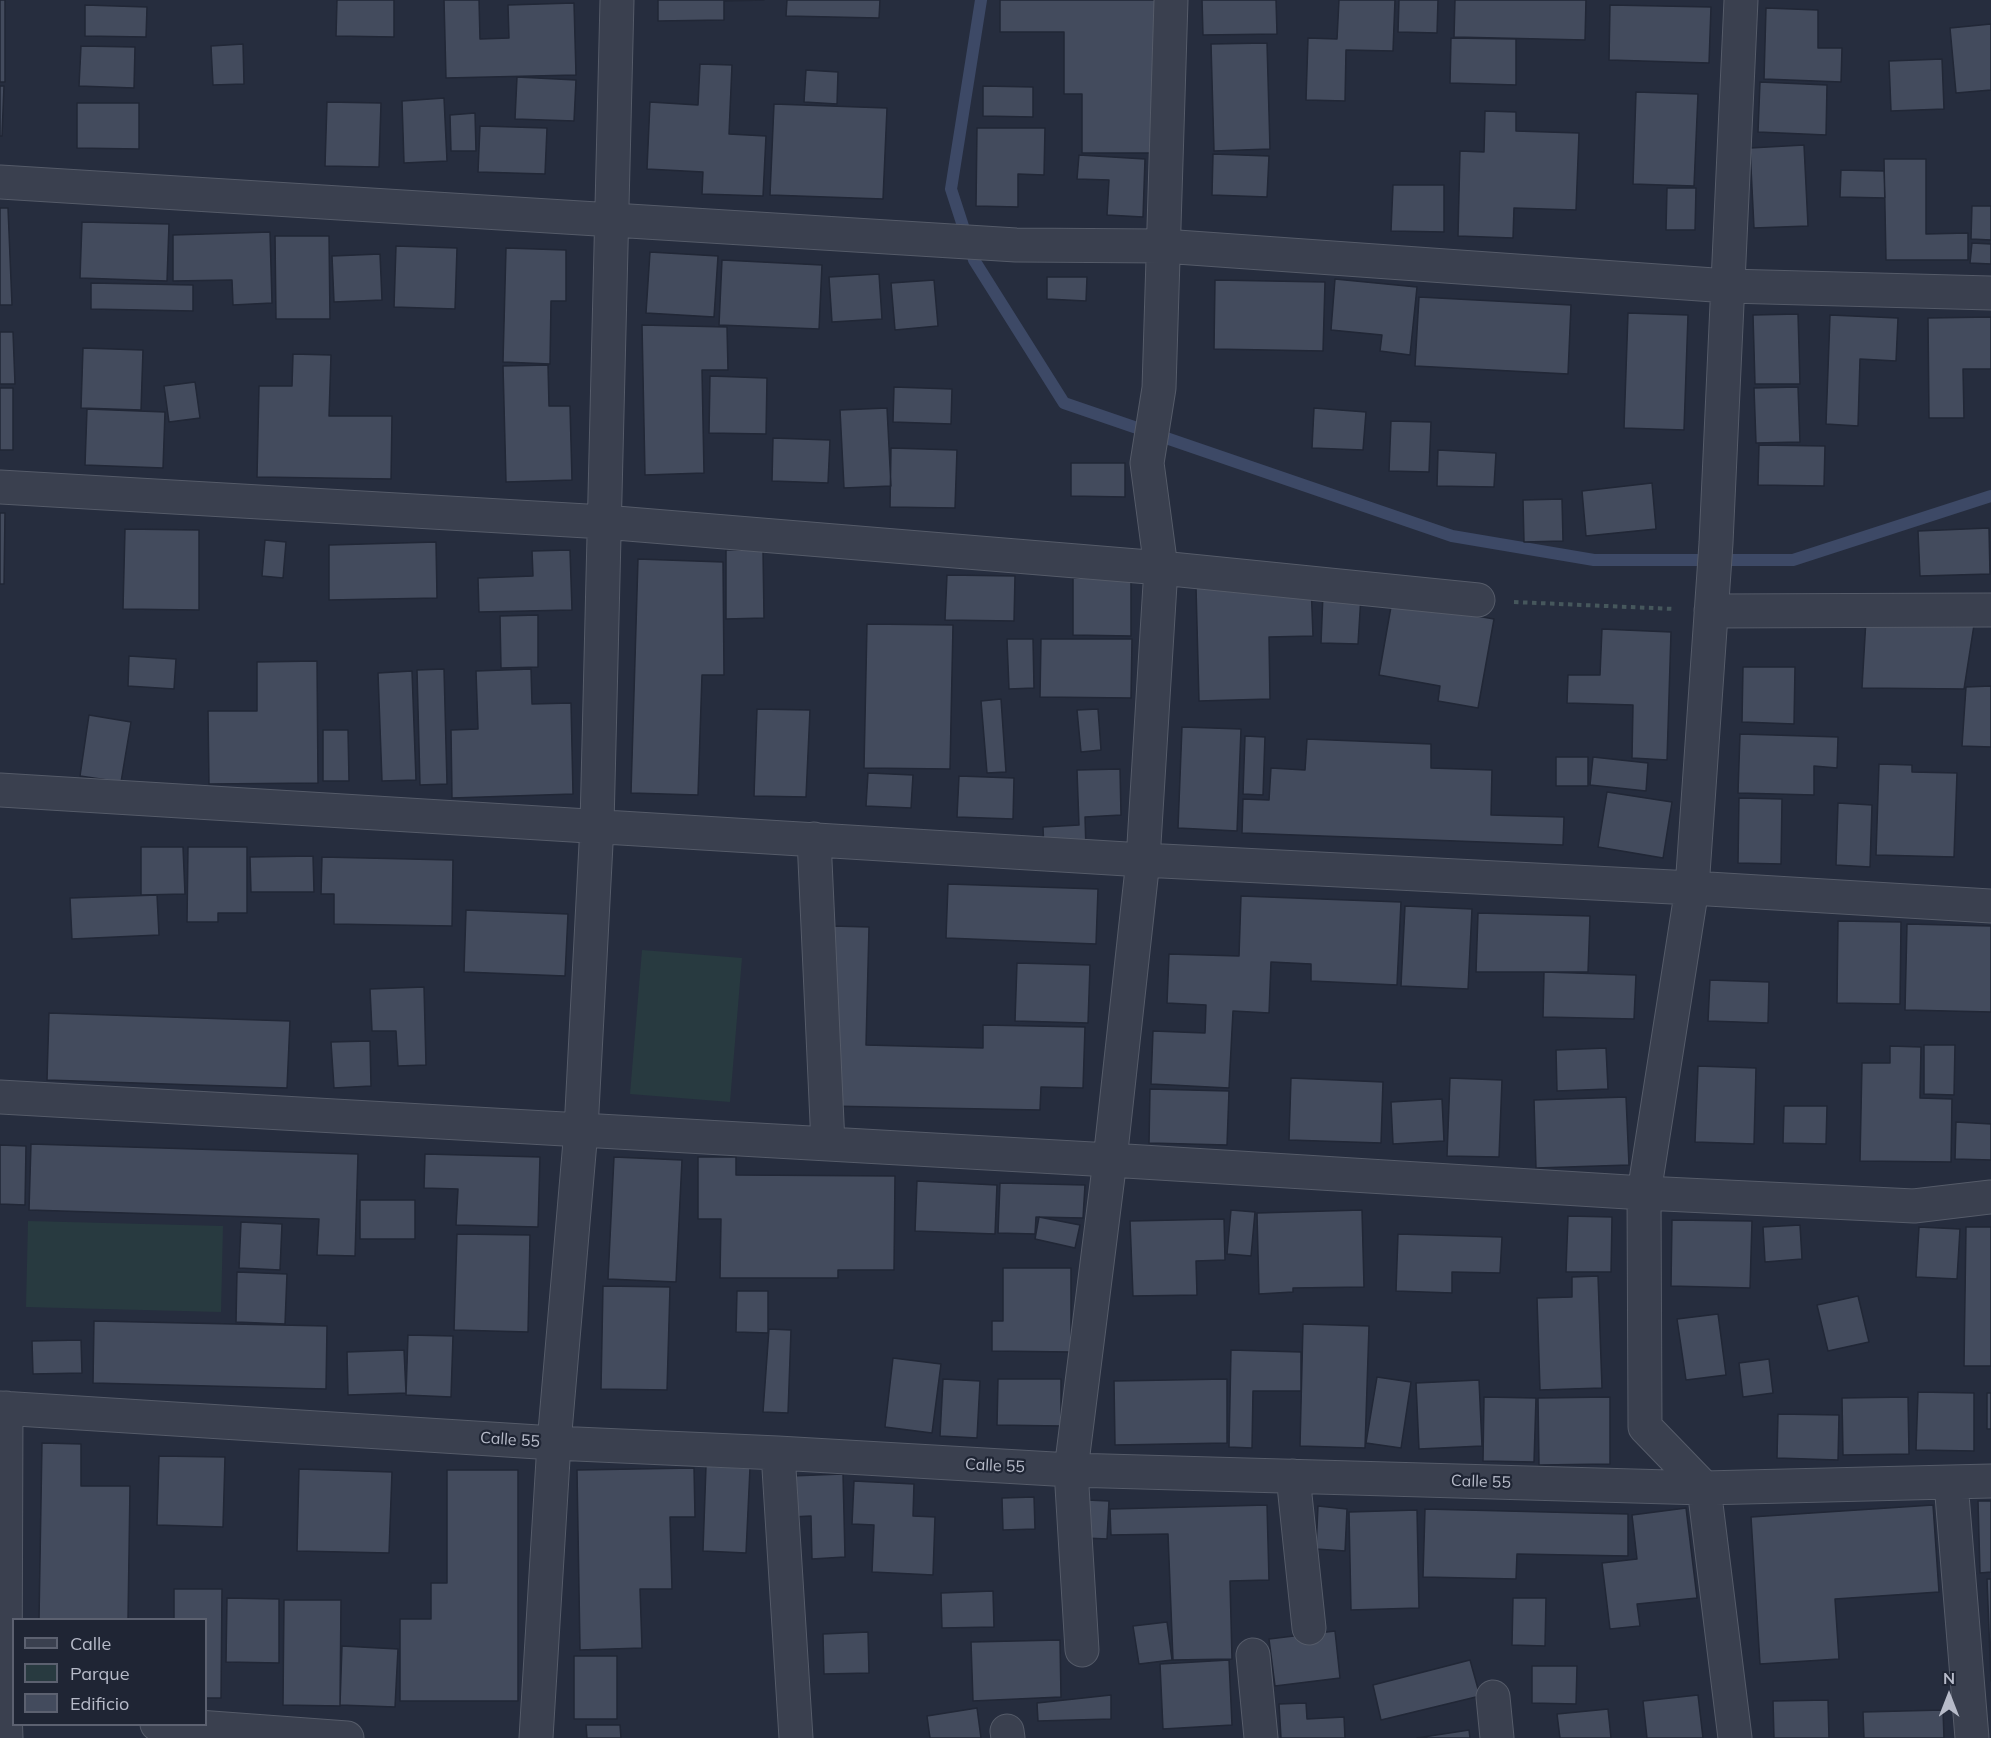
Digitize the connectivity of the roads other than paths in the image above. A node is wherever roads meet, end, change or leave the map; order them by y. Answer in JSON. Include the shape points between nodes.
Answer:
{"nodes":[{"id":1,"x":617,"y":0,"type":"edge"},
{"id":2,"x":1171,"y":0,"type":"edge"},
{"id":3,"x":1741,"y":0,"type":"edge"},
{"id":4,"x":0,"y":182,"type":"edge"},
{"id":5,"x":612,"y":220,"type":"junction"},
{"id":6,"x":1163,"y":246,"type":"junction"},
{"id":7,"x":1728,"y":286,"type":"junction"},
{"id":8,"x":1991,"y":293,"type":"edge"},
{"id":9,"x":0,"y":487,"type":"edge"},
{"id":10,"x":604,"y":522,"type":"junction"},
{"id":11,"x":1161,"y":568,"type":"junction"},
{"id":12,"x":1478,"y":600,"type":"road end"},
{"id":13,"x":1991,"y":610,"type":"edge"},
{"id":14,"x":1711,"y":611,"type":"junction"},
{"id":15,"x":0,"y":790,"type":"edge"},
{"id":16,"x":597,"y":825,"type":"junction"},
{"id":17,"x":814,"y":839,"type":"junction"},
{"id":18,"x":1143,"y":860,"type":"junction"},
{"id":19,"x":1692,"y":888,"type":"junction"},
{"id":20,"x":1991,"y":906,"type":"edge"},
{"id":21,"x":0,"y":1097,"type":"edge"},
{"id":22,"x":581,"y":1130,"type":"junction"},
{"id":23,"x":828,"y":1144,"type":"junction"},
{"id":24,"x":1110,"y":1160,"type":"junction"},
{"id":25,"x":1644,"y":1193,"type":"junction"},
{"id":26,"x":1991,"y":1197,"type":"edge"},
{"id":27,"x":3,"y":1408,"type":"edge"},
{"id":28,"x":554,"y":1443,"type":"junction"},
{"id":29,"x":778,"y":1453,"type":"junction"},
{"id":30,"x":1071,"y":1470,"type":"junction"},
{"id":31,"x":1293,"y":1476,"type":"junction"},
{"id":32,"x":1991,"y":1481,"type":"edge"},
{"id":33,"x":1951,"y":1483,"type":"junction"},
{"id":34,"x":1704,"y":1488,"type":"junction"},
{"id":35,"x":1309,"y":1628,"type":"dead end"},
{"id":36,"x":1082,"y":1650,"type":"dead end"},
{"id":37,"x":1253,"y":1655,"type":"dead end"},
{"id":38,"x":1493,"y":1696,"type":"dead end"},
{"id":39,"x":6,"y":1719,"type":"edge"},
{"id":40,"x":172,"y":1726,"type":"edge"},
{"id":41,"x":346,"y":1738,"type":"edge"},
{"id":42,"x":536,"y":1738,"type":"edge"},
{"id":43,"x":796,"y":1738,"type":"edge"},
{"id":44,"x":1261,"y":1738,"type":"edge"},
{"id":45,"x":1497,"y":1738,"type":"edge"},
{"id":46,"x":1735,"y":1738,"type":"edge"},
{"id":47,"x":1972,"y":1738,"type":"edge"}],
"edges":[{"from":1,"to":5,"type":"street"},
{"from":2,"to":6,"type":"street"},
{"from":3,"to":7,"type":"street"},
{"from":4,"to":5,"type":"street"},
{"from":5,"to":6,"type":"street","via":[[1016,245]]},
{"from":5,"to":10,"type":"street"},
{"from":6,"to":7,"type":"street"},
{"from":6,"to":11,"type":"street","via":[[1159,388],[1147,463]]},
{"from":7,"to":8,"type":"street"},
{"from":7,"to":14,"type":"street"},
{"from":9,"to":10,"type":"street"},
{"from":10,"to":11,"type":"street"},
{"from":10,"to":16,"type":"street"},
{"from":11,"to":12,"type":"street"},
{"from":11,"to":18,"type":"street"},
{"from":13,"to":14,"type":"street"},
{"from":14,"to":19,"type":"street"},
{"from":15,"to":16,"type":"street"},
{"from":16,"to":17,"type":"street"},
{"from":16,"to":22,"type":"street"},
{"from":17,"to":18,"type":"street"},
{"from":17,"to":23,"type":"street"},
{"from":18,"to":19,"type":"street"},
{"from":18,"to":24,"type":"street"},
{"from":19,"to":20,"type":"street"},
{"from":19,"to":25,"type":"street"},
{"from":21,"to":22,"type":"street"},
{"from":22,"to":23,"type":"street"},
{"from":22,"to":28,"type":"street"},
{"from":23,"to":24,"type":"street"},
{"from":24,"to":25,"type":"street"},
{"from":24,"to":30,"type":"street"},
{"from":25,"to":26,"type":"street","via":[[1914,1206]]},
{"from":25,"to":34,"type":"street","via":[[1645,1427]]},
{"from":27,"to":28,"type":"street","name":"Calle 55"},
{"from":27,"to":39,"type":"street"},
{"from":28,"to":29,"type":"street","name":"Calle 55"},
{"from":28,"to":42,"type":"street"},
{"from":29,"to":30,"type":"street","name":"Calle 55"},
{"from":29,"to":43,"type":"street"},
{"from":30,"to":31,"type":"street","name":"Calle 55"},
{"from":30,"to":36,"type":"street"},
{"from":31,"to":34,"type":"street","name":"Calle 55"},
{"from":31,"to":35,"type":"street"},
{"from":32,"to":33,"type":"street","name":"Calle 55"},
{"from":33,"to":34,"type":"street","name":"Calle 55"},
{"from":33,"to":47,"type":"street"},
{"from":34,"to":46,"type":"street"},
{"from":37,"to":44,"type":"street"},
{"from":38,"to":45,"type":"street"},
{"from":40,"to":41,"type":"street"}]}
